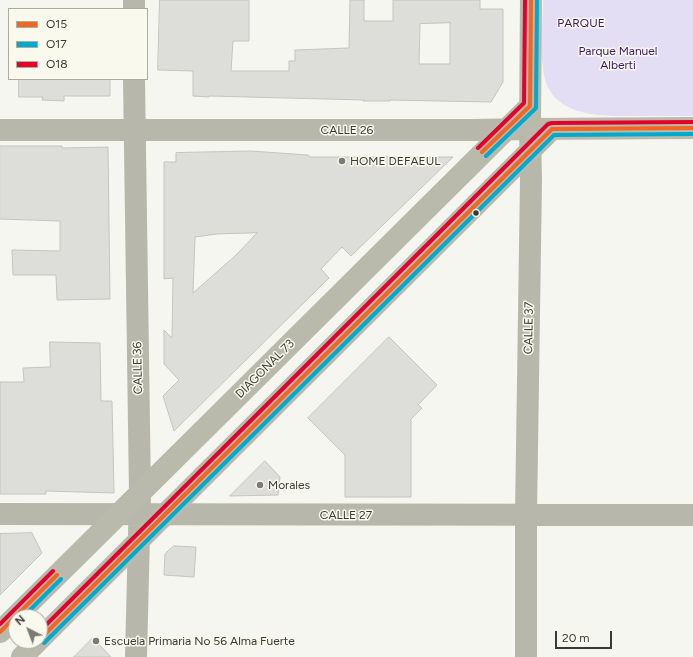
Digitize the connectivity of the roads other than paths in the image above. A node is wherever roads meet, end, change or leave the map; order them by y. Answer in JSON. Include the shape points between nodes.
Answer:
{"nodes":[{"id":1,"x":531,"y":0,"type":"edge"},
{"id":2,"x":134,"y":80,"type":"edge"},
{"id":3,"x":530,"y":106,"type":"junction"},
{"id":4,"x":693,"y":128,"type":"edge"},
{"id":5,"x":506,"y":129,"type":"junction"},
{"id":6,"x":530,"y":129,"type":"junction"},
{"id":7,"x":552,"y":129,"type":"junction"},
{"id":8,"x":0,"y":130,"type":"edge"},
{"id":9,"x":134,"y":130,"type":"junction"},
{"id":10,"x":530,"y":151,"type":"junction"},
{"id":11,"x":133,"y":507,"type":"junction"},
{"id":12,"x":0,"y":514,"type":"edge"},
{"id":13,"x":164,"y":515,"type":"junction"},
{"id":14,"x":526,"y":515,"type":"junction"},
{"id":15,"x":693,"y":515,"type":"edge"},
{"id":16,"x":138,"y":541,"type":"junction"},
{"id":17,"x":48,"y":631,"type":"edge"},
{"id":18,"x":0,"y":632,"type":"edge"},
{"id":19,"x":30,"y":649,"type":"edge"},
{"id":20,"x":22,"y":657,"type":"edge"},
{"id":21,"x":136,"y":657,"type":"edge"},
{"id":22,"x":526,"y":657,"type":"edge"}],
"edges":[{"from":1,"to":3,"type":"main road","name":"CALLE 37"},
{"from":2,"to":9,"type":"street","name":"CALLE 36"},
{"from":3,"to":5,"type":"main road","name":"DIAGONAL 73"},
{"from":3,"to":6,"type":"main road","name":"CALLE 37"},
{"from":4,"to":7,"type":"main road","name":"CALLE 26"},
{"from":5,"to":6,"type":"street","name":"CALLE 26"},
{"from":5,"to":9,"type":"street","name":"CALLE 26"},
{"from":5,"to":11,"type":"main road","name":"DIAGONAL 73"},
{"from":6,"to":7,"type":"main road","name":"CALLE 26"},
{"from":6,"to":10,"type":"street","name":"CALLE 37"},
{"from":7,"to":10,"type":"main road"},
{"from":8,"to":9,"type":"street","name":"CALLE 26"},
{"from":9,"to":11,"type":"street","name":"CALLE 36"},
{"from":10,"to":13,"type":"main road"},
{"from":10,"to":14,"type":"street","name":"CALLE 37"},
{"from":11,"to":12,"type":"street","name":"CALLE 27"},
{"from":11,"to":13,"type":"street","name":"CALLE 27"},
{"from":11,"to":16,"type":"street","name":"CALLE 36"},
{"from":11,"to":18,"type":"main road","name":"DIAGONAL 73"},
{"from":13,"to":14,"type":"street","name":"CALLE 27"},
{"from":13,"to":16,"type":"main road"},
{"from":14,"to":15,"type":"street","name":"CALLE 27"},
{"from":14,"to":22,"type":"street","name":"CALLE 37"},
{"from":16,"to":17,"type":"main road"},
{"from":16,"to":21,"type":"street","name":"CALLE 36"},
{"from":19,"to":20,"type":"main road"}]}
